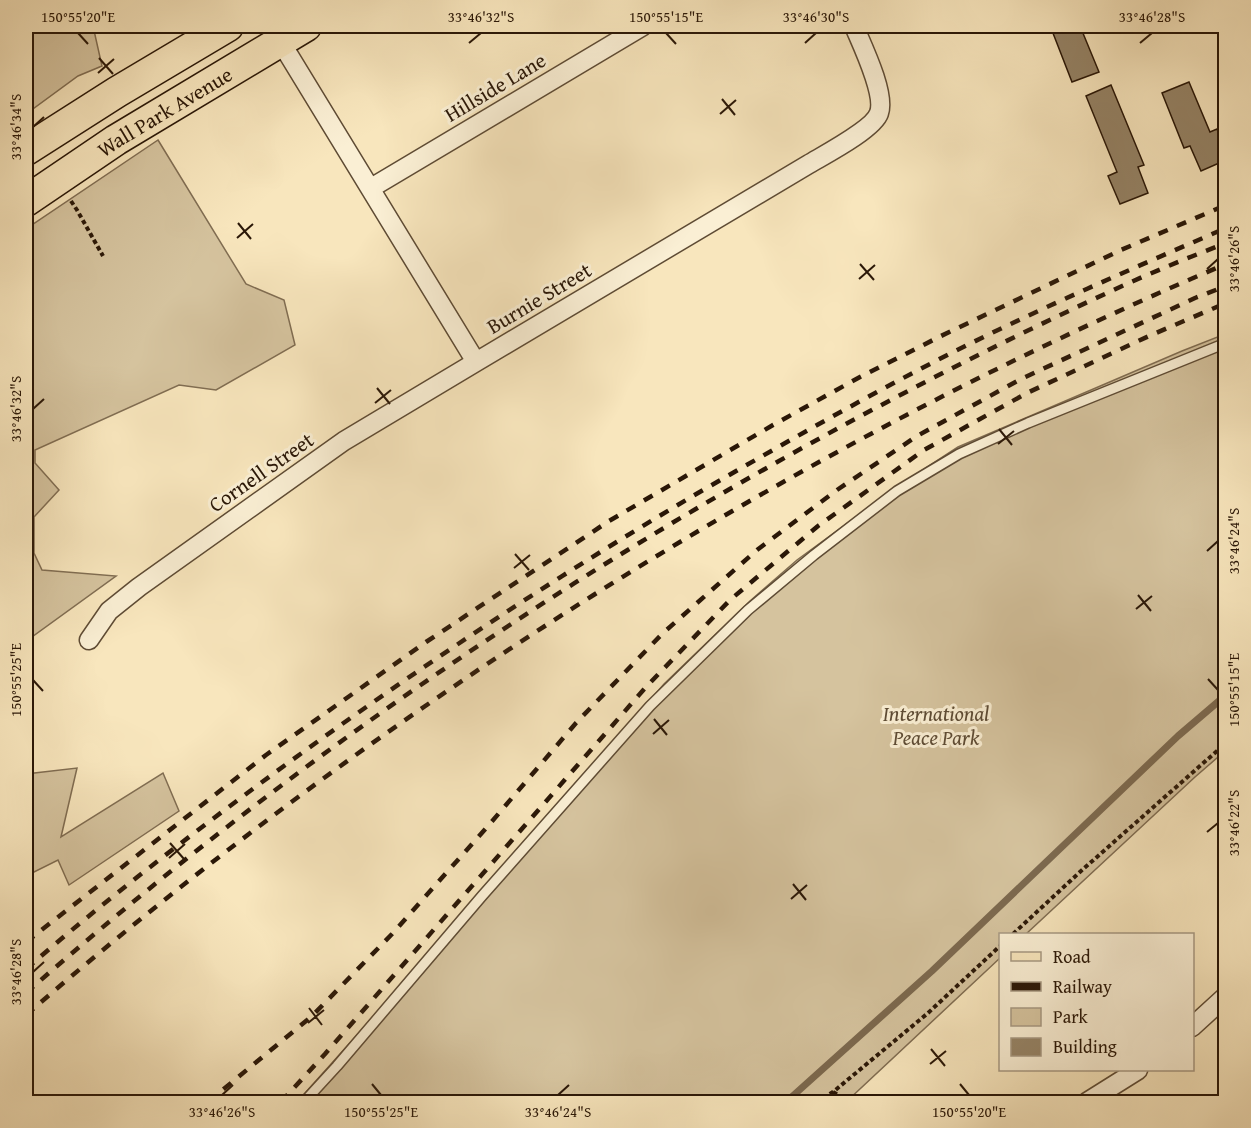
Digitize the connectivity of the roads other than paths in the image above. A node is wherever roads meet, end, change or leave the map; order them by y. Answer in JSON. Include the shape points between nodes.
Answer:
{"nodes":[{"id":1,"x":228,"y":26,"type":"edge"},
{"id":2,"x":306,"y":26,"type":"edge"},
{"id":3,"x":643,"y":26,"type":"edge"},
{"id":4,"x":854,"y":26,"type":"edge"},
{"id":5,"x":276,"y":33,"type":"edge"},
{"id":6,"x":26,"y":150,"type":"edge"},
{"id":7,"x":371,"y":188,"type":"junction"},
{"id":8,"x":26,"y":201,"type":"edge"},
{"id":9,"x":1226,"y":343,"type":"edge"},
{"id":10,"x":476,"y":362,"type":"junction"},
{"id":11,"x":89,"y":640,"type":"dead end"},
{"id":12,"x":1226,"y":996,"type":"edge"},
{"id":13,"x":1194,"y":1025,"type":"edge"},
{"id":14,"x":1136,"y":1071,"type":"edge"},
{"id":15,"x":304,"y":1102,"type":"edge"},
{"id":16,"x":1087,"y":1102,"type":"edge"}],
"edges":[{"from":1,"to":6,"type":"main road","name":"Wall Park Avenue"},
{"from":2,"to":5,"type":"main road","name":"Wall Park Avenue"},
{"from":3,"to":7,"type":"street","name":"Hillside Lane"},
{"from":4,"to":10,"type":"street","name":"Burnie Street","via":[[881,100],[879,114],[870,124],[840,146]]},
{"from":5,"to":7,"type":"street","name":"Burnie Street"},
{"from":5,"to":8,"type":"main road","name":"Wall Park Avenue"},
{"from":7,"to":10,"type":"street","name":"Burnie Street"},
{"from":9,"to":15,"type":"lane","via":[[958,454],[897,491],[781,582],[650,706]]},
{"from":10,"to":11,"type":"street","name":"Cornell Street","via":[[344,441],[187,552],[109,611]]},
{"from":12,"to":13,"type":"street"},
{"from":14,"to":16,"type":"street"}]}
